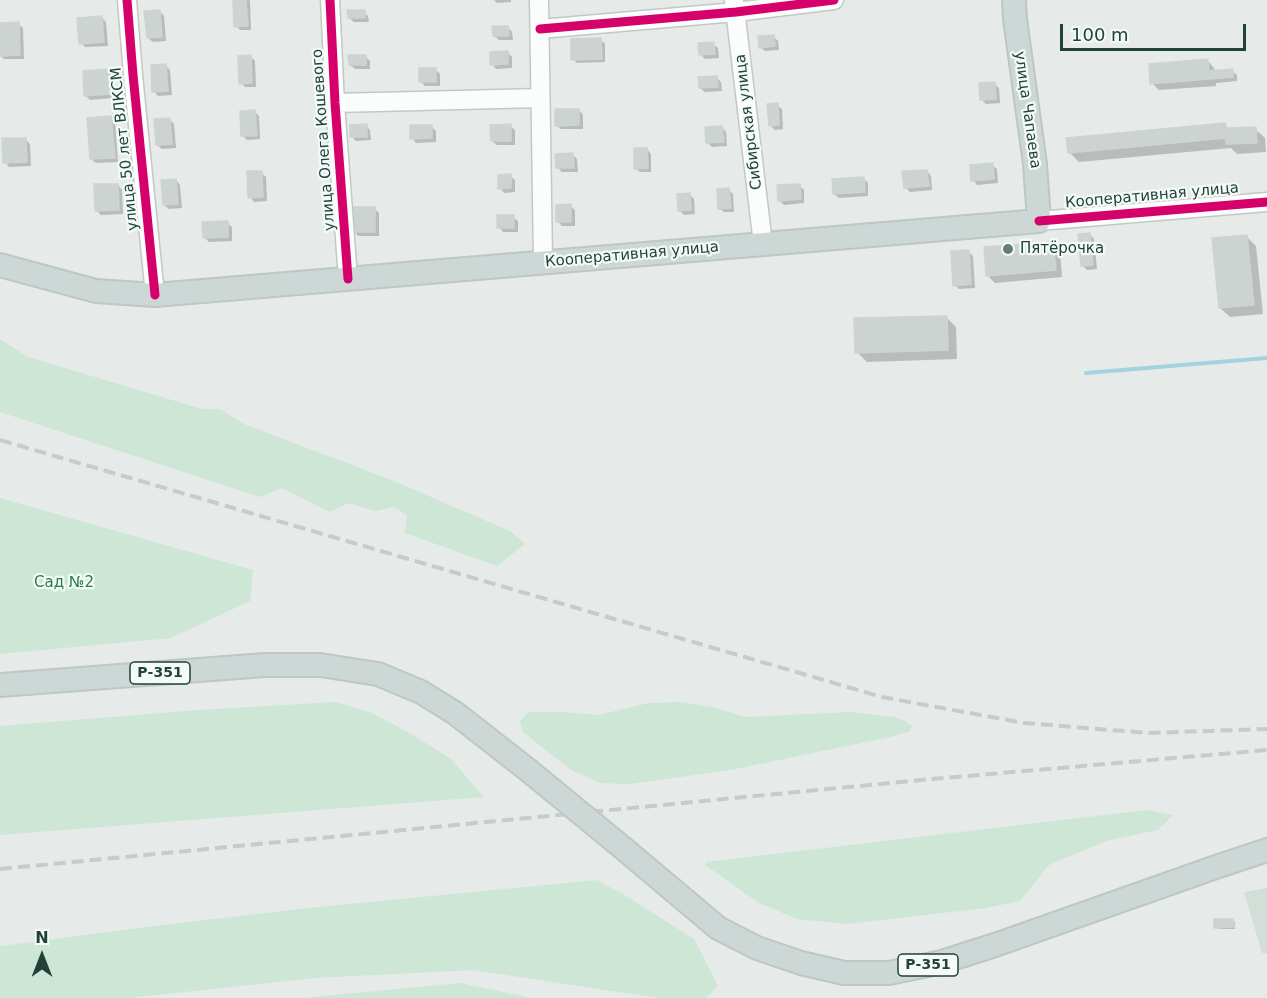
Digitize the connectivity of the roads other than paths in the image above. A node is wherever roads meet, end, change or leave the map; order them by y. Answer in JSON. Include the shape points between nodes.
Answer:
{"nodes":[{"id":1,"x":127,"y":0,"type":"edge"},
{"id":2,"x":330,"y":0,"type":"edge"},
{"id":3,"x":539,"y":0,"type":"edge"},
{"id":4,"x":834,"y":0,"type":"edge"},
{"id":5,"x":1014,"y":0,"type":"edge"},
{"id":6,"x":735,"y":6,"type":"edge"},
{"id":7,"x":540,"y":29,"type":"junction"},
{"id":8,"x":540,"y":98,"type":"junction"},
{"id":9,"x":335,"y":102,"type":"junction"},
{"id":10,"x":1267,"y":202,"type":"edge"},
{"id":11,"x":1039,"y":221,"type":"junction"},
{"id":12,"x":763,"y":244,"type":"junction"},
{"id":13,"x":543,"y":262,"type":"junction"},
{"id":14,"x":0,"y":265,"type":"edge"},
{"id":15,"x":348,"y":279,"type":"junction"},
{"id":16,"x":155,"y":295,"type":"junction"},
{"id":17,"x":0,"y":685,"type":"edge"},
{"id":18,"x":1267,"y":850,"type":"edge"}],
"edges":[{"from":1,"to":16,"type":"street","name":"улица 50 лет ВЛКСМ"},
{"from":2,"to":9,"type":"street","name":"улица Олега Кошевого"},
{"from":3,"to":7,"type":"street"},
{"from":4,"to":6,"type":"street"},
{"from":5,"to":11,"type":"main road","name":"улица Чапаева"},
{"from":6,"to":7,"type":"street"},
{"from":6,"to":12,"type":"street","name":"Сибирская улица"},
{"from":7,"to":8,"type":"street"},
{"from":8,"to":9,"type":"street"},
{"from":8,"to":13,"type":"street"},
{"from":9,"to":15,"type":"street","name":"улица Олега Кошевого"},
{"from":10,"to":11,"type":"street","name":"Кооперативная улица"},
{"from":11,"to":12,"type":"main road","name":"Кооперативная улица"},
{"from":12,"to":13,"type":"main road","name":"Кооперативная улица"},
{"from":13,"to":15,"type":"main road","name":"Кооперативная улица"},
{"from":14,"to":16,"type":"main road","name":"Кооперативная улица","via":[[96,291]]},
{"from":15,"to":16,"type":"main road","name":"Кооперативная улица"},
{"from":17,"to":18,"type":"main road","number":"Р-351","bridge":true,"via":[[265,665],[320,665],[378,674],[421,692],[455,713],[718,928],[757,948],[844,973],[889,973],[942,962]]}]}
